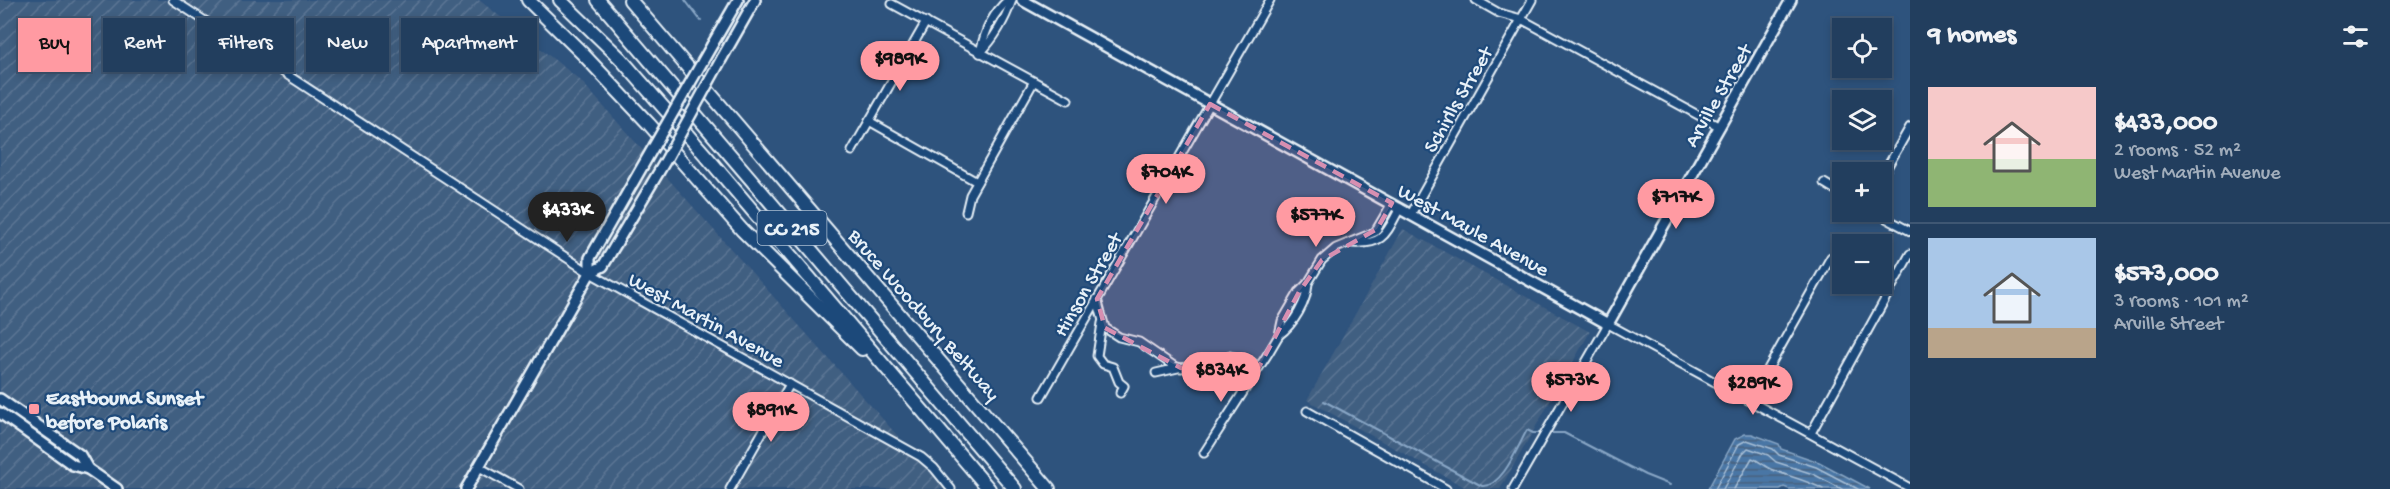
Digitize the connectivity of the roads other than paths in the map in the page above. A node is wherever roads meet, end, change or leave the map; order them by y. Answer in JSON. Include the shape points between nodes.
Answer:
{"nodes":[{"id":1,"x":173,"y":0,"type":"edge"},
{"id":2,"x":528,"y":0,"type":"edge"},
{"id":3,"x":560,"y":0,"type":"edge"},
{"id":4,"x":598,"y":0,"type":"edge"},
{"id":5,"x":630,"y":0,"type":"edge"},
{"id":6,"x":738,"y":0,"type":"edge"},
{"id":7,"x":755,"y":0,"type":"edge"},
{"id":8,"x":1010,"y":0,"type":"edge"},
{"id":9,"x":1022,"y":0,"type":"edge"},
{"id":10,"x":1270,"y":0,"type":"edge"},
{"id":11,"x":1476,"y":0,"type":"edge"},
{"id":12,"x":1532,"y":0,"type":"edge"},
{"id":13,"x":1791,"y":0,"type":"edge"},
{"id":14,"x":892,"y":4,"type":"dead end"},
{"id":15,"x":1521,"y":19,"type":"junction"},
{"id":16,"x":926,"y":22,"type":"junction"},
{"id":17,"x":980,"y":53,"type":"junction"},
{"id":18,"x":1033,"y":82,"type":"junction"},
{"id":19,"x":1068,"y":100,"type":"dead end"},
{"id":20,"x":1210,"y":104,"type":"junction"},
{"id":21,"x":869,"y":122,"type":"junction"},
{"id":22,"x":1720,"y":127,"type":"junction"},
{"id":23,"x":1910,"y":127,"type":"edge"},
{"id":24,"x":852,"y":151,"type":"dead end"},
{"id":25,"x":1890,"y":162,"type":"edge"},
{"id":26,"x":977,"y":182,"type":"junction"},
{"id":27,"x":1824,"y":183,"type":"dead end"},
{"id":28,"x":1832,"y":188,"type":"edge"},
{"id":29,"x":1396,"y":206,"type":"junction"},
{"id":30,"x":966,"y":212,"type":"dead end"},
{"id":31,"x":1411,"y":214,"type":"junction"},
{"id":32,"x":1892,"y":221,"type":"edge"},
{"id":33,"x":1910,"y":231,"type":"edge"},
{"id":34,"x":1910,"y":254,"type":"edge"},
{"id":35,"x":1831,"y":256,"type":"dead end"},
{"id":36,"x":591,"y":273,"type":"junction"},
{"id":37,"x":1096,"y":299,"type":"junction"},
{"id":38,"x":1102,"y":321,"type":"junction"},
{"id":39,"x":1608,"y":324,"type":"junction"},
{"id":40,"x":1259,"y":367,"type":"junction"},
{"id":41,"x":1181,"y":368,"type":"junction"},
{"id":42,"x":1156,"y":373,"type":"dead end"},
{"id":43,"x":790,"y":384,"type":"junction"},
{"id":44,"x":1120,"y":393,"type":"dead end"},
{"id":45,"x":1041,"y":397,"type":"dead end"},
{"id":46,"x":913,"y":398,"type":"junction"},
{"id":47,"x":0,"y":399,"type":"edge"},
{"id":48,"x":1750,"y":401,"type":"junction"},
{"id":49,"x":1307,"y":411,"type":"dead end"},
{"id":50,"x":2,"y":418,"type":"edge"},
{"id":51,"x":1810,"y":433,"type":"junction"},
{"id":52,"x":1204,"y":453,"type":"dead end"},
{"id":53,"x":479,"y":467,"type":"junction"},
{"id":54,"x":88,"y":468,"type":"junction"},
{"id":55,"x":1910,"y":488,"type":"edge"},
{"id":56,"x":117,"y":489,"type":"edge"},
{"id":57,"x":466,"y":489,"type":"edge"},
{"id":58,"x":519,"y":489,"type":"edge"},
{"id":59,"x":730,"y":489,"type":"edge"},
{"id":60,"x":951,"y":489,"type":"edge"},
{"id":61,"x":989,"y":489,"type":"edge"},
{"id":62,"x":1015,"y":489,"type":"edge"},
{"id":63,"x":1049,"y":489,"type":"edge"},
{"id":64,"x":1446,"y":489,"type":"edge"},
{"id":65,"x":1513,"y":489,"type":"edge"}],
"edges":[{"from":1,"to":36,"type":"street","name":"West Martin Avenue"},
{"from":2,"to":46,"type":"highway","via":[[642,117],[750,238]]},
{"from":3,"to":46,"type":"highway","number":"CC 215","via":[[620,58]]},
{"from":4,"to":62,"type":"highway","number":"CC 215"},
{"from":5,"to":63,"type":"highway","name":"Bruce Woodbury Beltway","number":"CC 215"},
{"from":6,"to":36,"type":"main road","bridge":true,"via":[[590,258]]},
{"from":7,"to":36,"type":"main road","bridge":true,"via":[[603,266]]},
{"from":8,"to":17,"type":"street","via":[[1008,13],[992,42]]},
{"from":9,"to":20,"type":"main road","name":"West Maule Avenue"},
{"from":10,"to":20,"type":"street","name":"Hinson Street"},
{"from":11,"to":15,"type":"street","via":[[1498,13]]},
{"from":12,"to":15,"type":"street","name":"Schirlls Street"},
{"from":13,"to":22,"type":"main road","name":"Arville Street"},
{"from":14,"to":16,"type":"street"},
{"from":15,"to":22,"type":"street"},
{"from":15,"to":31,"type":"street","name":"Schirlls Street"},
{"from":16,"to":17,"type":"street"},
{"from":16,"to":21,"type":"street"},
{"from":17,"to":18,"type":"street"},
{"from":18,"to":19,"type":"street"},
{"from":18,"to":26,"type":"street"},
{"from":20,"to":29,"type":"main road","name":"West Maule Avenue"},
{"from":20,"to":37,"type":"street","name":"Hinson Street"},
{"from":21,"to":24,"type":"street"},
{"from":21,"to":26,"type":"street"},
{"from":22,"to":39,"type":"main road","name":"Arville Street"},
{"from":23,"to":25,"type":"street"},
{"from":26,"to":30,"type":"street"},
{"from":27,"to":28,"type":"street"},
{"from":29,"to":31,"type":"main road","name":"West Maule Avenue"},
{"from":29,"to":40,"type":"street","via":[[1375,232],[1336,248],[1325,257],[1308,283],[1306,296],[1288,328],[1279,335]]},
{"from":31,"to":39,"type":"main road","name":"West Maule Avenue"},
{"from":32,"to":33,"type":"street"},
{"from":34,"to":51,"type":"street"},
{"from":35,"to":48,"type":"street"},
{"from":36,"to":43,"type":"street","name":"West Martin Avenue"},
{"from":36,"to":53,"type":"main road"},
{"from":37,"to":38,"type":"street"},
{"from":37,"to":45,"type":"street","name":"Hinson Street"},
{"from":38,"to":41,"type":"street","via":[[1109,332],[1139,342]]},
{"from":38,"to":44,"type":"street","via":[[1097,356],[1103,364],[1113,367],[1125,386]]},
{"from":39,"to":48,"type":"street","name":"West Maule Avenue"},
{"from":39,"to":65,"type":"street","name":"Arville Street"},
{"from":40,"to":41,"type":"street","via":[[1230,356]]},
{"from":40,"to":52,"type":"street"},
{"from":41,"to":42,"type":"street"},
{"from":43,"to":59,"type":"street"},
{"from":43,"to":60,"type":"street","name":"West Martin Avenue","via":[[921,456]]},
{"from":46,"to":61,"type":"highway","number":"CC 215"},
{"from":47,"to":54,"type":"main road","via":[[80,455]]},
{"from":48,"to":51,"type":"street","name":"West Maule Avenue"},
{"from":49,"to":64,"type":"street"},
{"from":50,"to":54,"type":"main road","via":[[73,465]]},
{"from":51,"to":55,"type":"street","name":"West Maule Avenue"},
{"from":53,"to":57,"type":"main road"},
{"from":53,"to":58,"type":"street"},
{"from":54,"to":56,"type":"main road"}]}
